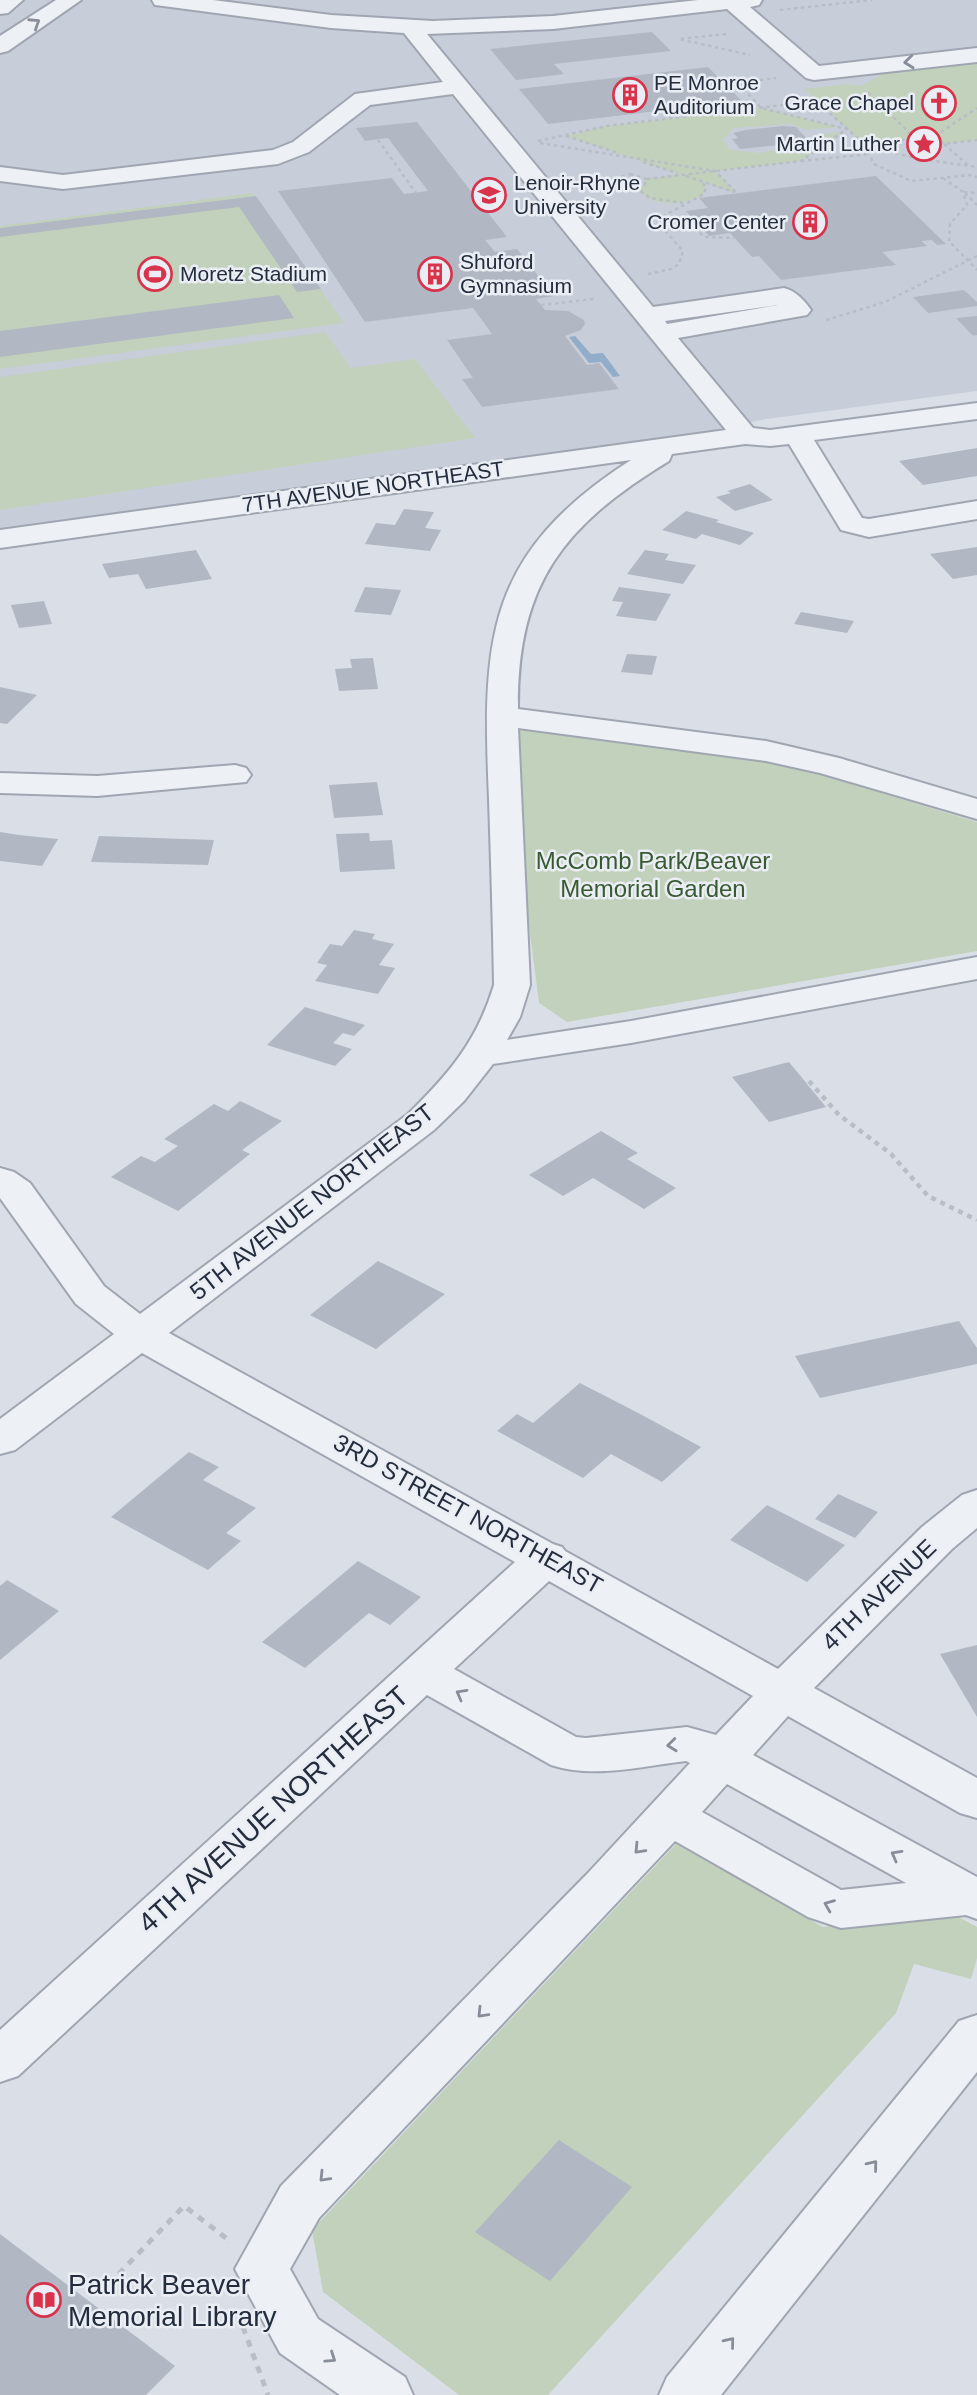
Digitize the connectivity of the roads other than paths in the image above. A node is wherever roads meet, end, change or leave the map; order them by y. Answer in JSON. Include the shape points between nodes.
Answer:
{"nodes":[{"id":1,"x":12,"y":0,"type":"edge"},
{"id":2,"x":70,"y":0,"type":"edge"},
{"id":3,"x":163,"y":0,"type":"edge"},
{"id":4,"x":739,"y":4,"type":"edge"},
{"id":5,"x":0,"y":8,"type":"edge"},
{"id":6,"x":410,"y":27,"type":"junction"},
{"id":7,"x":0,"y":46,"type":"edge"},
{"id":8,"x":977,"y":55,"type":"edge"},
{"id":9,"x":458,"y":87,"type":"junction"},
{"id":10,"x":0,"y":174,"type":"edge"},
{"id":11,"x":977,"y":397,"type":"edge"},
{"id":12,"x":977,"y":411,"type":"edge"},
{"id":13,"x":797,"y":435,"type":"junction"},
{"id":14,"x":745,"y":436,"type":"junction"},
{"id":15,"x":674,"y":447,"type":"junction"},
{"id":16,"x":977,"y":510,"type":"edge"},
{"id":17,"x":0,"y":539,"type":"edge"},
{"id":18,"x":503,"y":717,"type":"junction"},
{"id":19,"x":235,"y":775,"type":"dead end"},
{"id":20,"x":0,"y":783,"type":"edge"},
{"id":21,"x":977,"y":809,"type":"edge"},
{"id":22,"x":977,"y":968,"type":"edge"},
{"id":23,"x":481,"y":1055,"type":"junction"},
{"id":24,"x":0,"y":1180,"type":"edge"},
{"id":25,"x":140,"y":1334,"type":"junction"},
{"id":26,"x":0,"y":1440,"type":"edge"},
{"id":27,"x":977,"y":1505,"type":"edge"},
{"id":28,"x":547,"y":1558,"type":"junction"},
{"id":29,"x":422,"y":1672,"type":"junction"},
{"id":30,"x":786,"y":1691,"type":"junction"},
{"id":31,"x":723,"y":1759,"type":"junction"},
{"id":32,"x":977,"y":1800,"type":"edge"},
{"id":33,"x":670,"y":1816,"type":"junction"},
{"id":34,"x":973,"y":1898,"type":"edge"},
{"id":35,"x":977,"y":2035,"type":"edge"},
{"id":36,"x":0,"y":2061,"type":"edge"},
{"id":37,"x":385,"y":2395,"type":"edge"},
{"id":38,"x":687,"y":2395,"type":"edge"}],
"edges":[{"from":1,"to":5,"type":"street"},
{"from":7,"to":2,"type":"street","one_way":true},
{"from":3,"to":6,"type":"street"},
{"from":4,"to":6,"type":"street","via":[[532,23]]},
{"from":8,"to":4,"type":"street","one_way":true,"via":[[814,73]]},
{"from":6,"to":9,"type":"street"},
{"from":9,"to":10,"type":"street","via":[[363,99],[301,147],[278,158],[63,182]]},
{"from":9,"to":14,"type":"street"},
{"from":11,"to":14,"type":"street","name":"7TH AVENUE NORTHEAST","via":[[774,423]]},
{"from":12,"to":13,"type":"street","name":"7TH AVENUE NORTHEAST"},
{"from":13,"to":14,"type":"street","name":"7TH AVENUE NORTHEAST"},
{"from":13,"to":16,"type":"street","via":[[851,524],[869,528]]},
{"from":14,"to":15,"type":"street","name":"7TH AVENUE NORTHEAST"},
{"from":15,"to":17,"type":"street","name":"7TH AVENUE NORTHEAST"},
{"from":15,"to":18,"type":"street","name":"5TH AVENUE NORTHEAST","via":[[595,498],[541,557],[511,621]]},
{"from":18,"to":21,"type":"street","via":[[766,751]]},
{"from":18,"to":23,"type":"street","name":"5TH AVENUE NORTHEAST","via":[[512,985],[502,1017]]},
{"from":19,"to":20,"type":"street","via":[[97,786]]},
{"from":22,"to":23,"type":"street"},
{"from":23,"to":25,"type":"street","name":"5TH AVENUE NORTHEAST","via":[[452,1093],[421,1122]]},
{"from":24,"to":25,"type":"street","name":"3RD STREET NORTHEAST","via":[[16,1191],[90,1295]]},
{"from":25,"to":26,"type":"street","name":"5TH AVENUE NORTHEAST"},
{"from":25,"to":28,"type":"street","name":"3RD STREET NORTHEAST"},
{"from":27,"to":30,"type":"street","name":"4TH AVENUE","via":[[937,1538]]},
{"from":28,"to":29,"type":"street","name":"4TH AVENUE NORTHEAST"},
{"from":28,"to":30,"type":"street","name":"3RD STREET NORTHEAST"},
{"from":31,"to":29,"type":"street","one_way":true,"via":[[687,1744],[567,1753]]},
{"from":29,"to":36,"type":"street","name":"4TH AVENUE NORTHEAST"},
{"from":30,"to":31,"type":"street","name":"4TH AVENUE"},
{"from":30,"to":32,"type":"street","name":"3RD STREET NORTHEAST"},
{"from":31,"to":33,"type":"street","name":"4TH AVENUE"},
{"from":34,"to":31,"type":"street","one_way":true},
{"from":34,"to":33,"type":"street","one_way":true,"via":[[841,1909]]},
{"from":33,"to":37,"type":"street","name":"4TH AVENUE","one_way":true,"via":[[300,2202],[262,2269],[299,2336]]},
{"from":38,"to":35,"type":"street","one_way":true}]}
